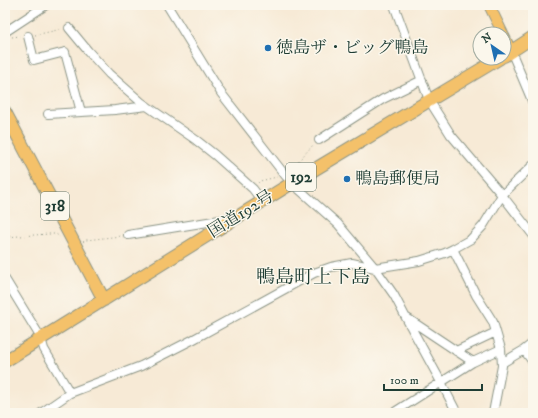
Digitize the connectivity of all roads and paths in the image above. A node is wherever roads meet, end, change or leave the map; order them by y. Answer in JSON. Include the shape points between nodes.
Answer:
{"nodes":[{"id":1,"x":46,"y":5,"type":"edge"},
{"id":2,"x":167,"y":5,"type":"edge"},
{"id":3,"x":394,"y":5,"type":"edge"},
{"id":4,"x":489,"y":5,"type":"edge"},
{"id":5,"x":499,"y":26,"type":"edge"},
{"id":6,"x":69,"y":28,"type":"joint"},
{"id":7,"x":5,"y":32,"type":"edge"},
{"id":8,"x":28,"y":36,"type":"junction"},
{"id":9,"x":533,"y":36,"type":"edge"},
{"id":10,"x":13,"y":37,"type":"dead end"},
{"id":11,"x":512,"y":50,"type":"edge"},
{"id":12,"x":512,"y":61,"type":"edge"},
{"id":13,"x":486,"y":66,"type":"edge"},
{"id":14,"x":422,"y":80,"type":"junction"},
{"id":15,"x":429,"y":100,"type":"junction"},
{"id":16,"x":533,"y":103,"type":"edge"},
{"id":17,"x":147,"y":106,"type":"junction"},
{"id":18,"x":5,"y":112,"type":"edge"},
{"id":19,"x":80,"y":112,"type":"junction"},
{"id":20,"x":48,"y":114,"type":"dead end"},
{"id":21,"x":318,"y":140,"type":"joint"},
{"id":22,"x":533,"y":164,"type":"edge"},
{"id":23,"x":289,"y":179,"type":"junction"},
{"id":24,"x":253,"y":189,"type":"junction"},
{"id":25,"x":502,"y":195,"type":"junction"},
{"id":26,"x":262,"y":202,"type":"junction"},
{"id":27,"x":237,"y":217,"type":"junction"},
{"id":28,"x":128,"y":235,"type":"dead end"},
{"id":29,"x":533,"y":235,"type":"edge"},
{"id":30,"x":453,"y":250,"type":"junction"},
{"id":31,"x":375,"y":268,"type":"junction"},
{"id":32,"x":5,"y":278,"type":"edge"},
{"id":33,"x":104,"y":300,"type":"junction"},
{"id":34,"x":406,"y":318,"type":"junction"},
{"id":35,"x":496,"y":332,"type":"junction"},
{"id":36,"x":41,"y":338,"type":"junction"},
{"id":37,"x":533,"y":343,"type":"edge"},
{"id":38,"x":501,"y":349,"type":"junction"},
{"id":39,"x":456,"y":350,"type":"junction"},
{"id":40,"x":524,"y":350,"type":"junction"},
{"id":41,"x":5,"y":360,"type":"edge"},
{"id":42,"x":473,"y":362,"type":"junction"},
{"id":43,"x":502,"y":362,"type":"junction"},
{"id":44,"x":533,"y":362,"type":"edge"},
{"id":45,"x":441,"y":382,"type":"junction"},
{"id":46,"x":70,"y":393,"type":"junction"},
{"id":47,"x":41,"y":413,"type":"edge"},
{"id":48,"x":393,"y":413,"type":"edge"},
{"id":49,"x":456,"y":413,"type":"edge"},
{"id":50,"x":493,"y":413,"type":"edge"}],
"edges":[{"from":1,"to":7,"type":"street"},
{"from":2,"to":23,"type":"street","via":[[221,93]]},
{"from":3,"to":14,"type":"street"},
{"from":4,"to":5,"type":"main road"},
{"from":6,"to":8,"type":"path"},
{"from":6,"to":17,"type":"street","via":[[109,74]]},
{"from":8,"to":10,"type":"path"},
{"from":8,"to":19,"type":"street","via":[[34,60],[65,52]]},
{"from":9,"to":11,"type":"highway"},
{"from":12,"to":16,"type":"street"},
{"from":13,"to":15,"type":"highway","name":"国道192号","number":"192"},
{"from":14,"to":15,"type":"street"},
{"from":14,"to":21,"type":"street","via":[[383,99]]},
{"from":15,"to":23,"type":"highway","name":"国道192号","number":"192"},
{"from":15,"to":25,"type":"street","via":[[450,135]]},
{"from":17,"to":19,"type":"street"},
{"from":17,"to":24,"type":"street","via":[[196,140]]},
{"from":18,"to":33,"type":"highway","number":"318"},
{"from":19,"to":20,"type":"street"},
{"from":21,"to":23,"type":"path"},
{"from":22,"to":25,"type":"street"},
{"from":23,"to":24,"type":"path","via":[[260,181]]},
{"from":23,"to":26,"type":"highway","name":"国道192号","number":"192"},
{"from":23,"to":31,"type":"street","via":[[338,224]]},
{"from":24,"to":26,"type":"street"},
{"from":25,"to":29,"type":"street"},
{"from":25,"to":30,"type":"street","via":[[483,226],[471,239]]},
{"from":26,"to":27,"type":"highway","name":"国道192号","number":"192"},
{"from":27,"to":28,"type":"street"},
{"from":27,"to":33,"type":"highway","name":"国道192号","number":"192"},
{"from":30,"to":31,"type":"street","via":[[419,261]]},
{"from":30,"to":35,"type":"street"},
{"from":31,"to":34,"type":"street"},
{"from":31,"to":46,"type":"street","via":[[352,263],[314,273],[141,366]]},
{"from":32,"to":36,"type":"street"},
{"from":33,"to":36,"type":"highway","name":"国道192号","number":"192"},
{"from":34,"to":39,"type":"street"},
{"from":34,"to":45,"type":"street"},
{"from":35,"to":38,"type":"street"},
{"from":35,"to":39,"type":"street"},
{"from":36,"to":41,"type":"highway","name":"国道192号","number":"192"},
{"from":36,"to":46,"type":"street","via":[[44,349]]},
{"from":37,"to":40,"type":"street"},
{"from":38,"to":42,"type":"street"},
{"from":38,"to":43,"type":"street"},
{"from":39,"to":42,"type":"street"},
{"from":40,"to":43,"type":"street"},
{"from":40,"to":44,"type":"street"},
{"from":42,"to":45,"type":"street"},
{"from":43,"to":50,"type":"street"},
{"from":45,"to":48,"type":"street"},
{"from":45,"to":49,"type":"street"},
{"from":46,"to":47,"type":"street"}]}
